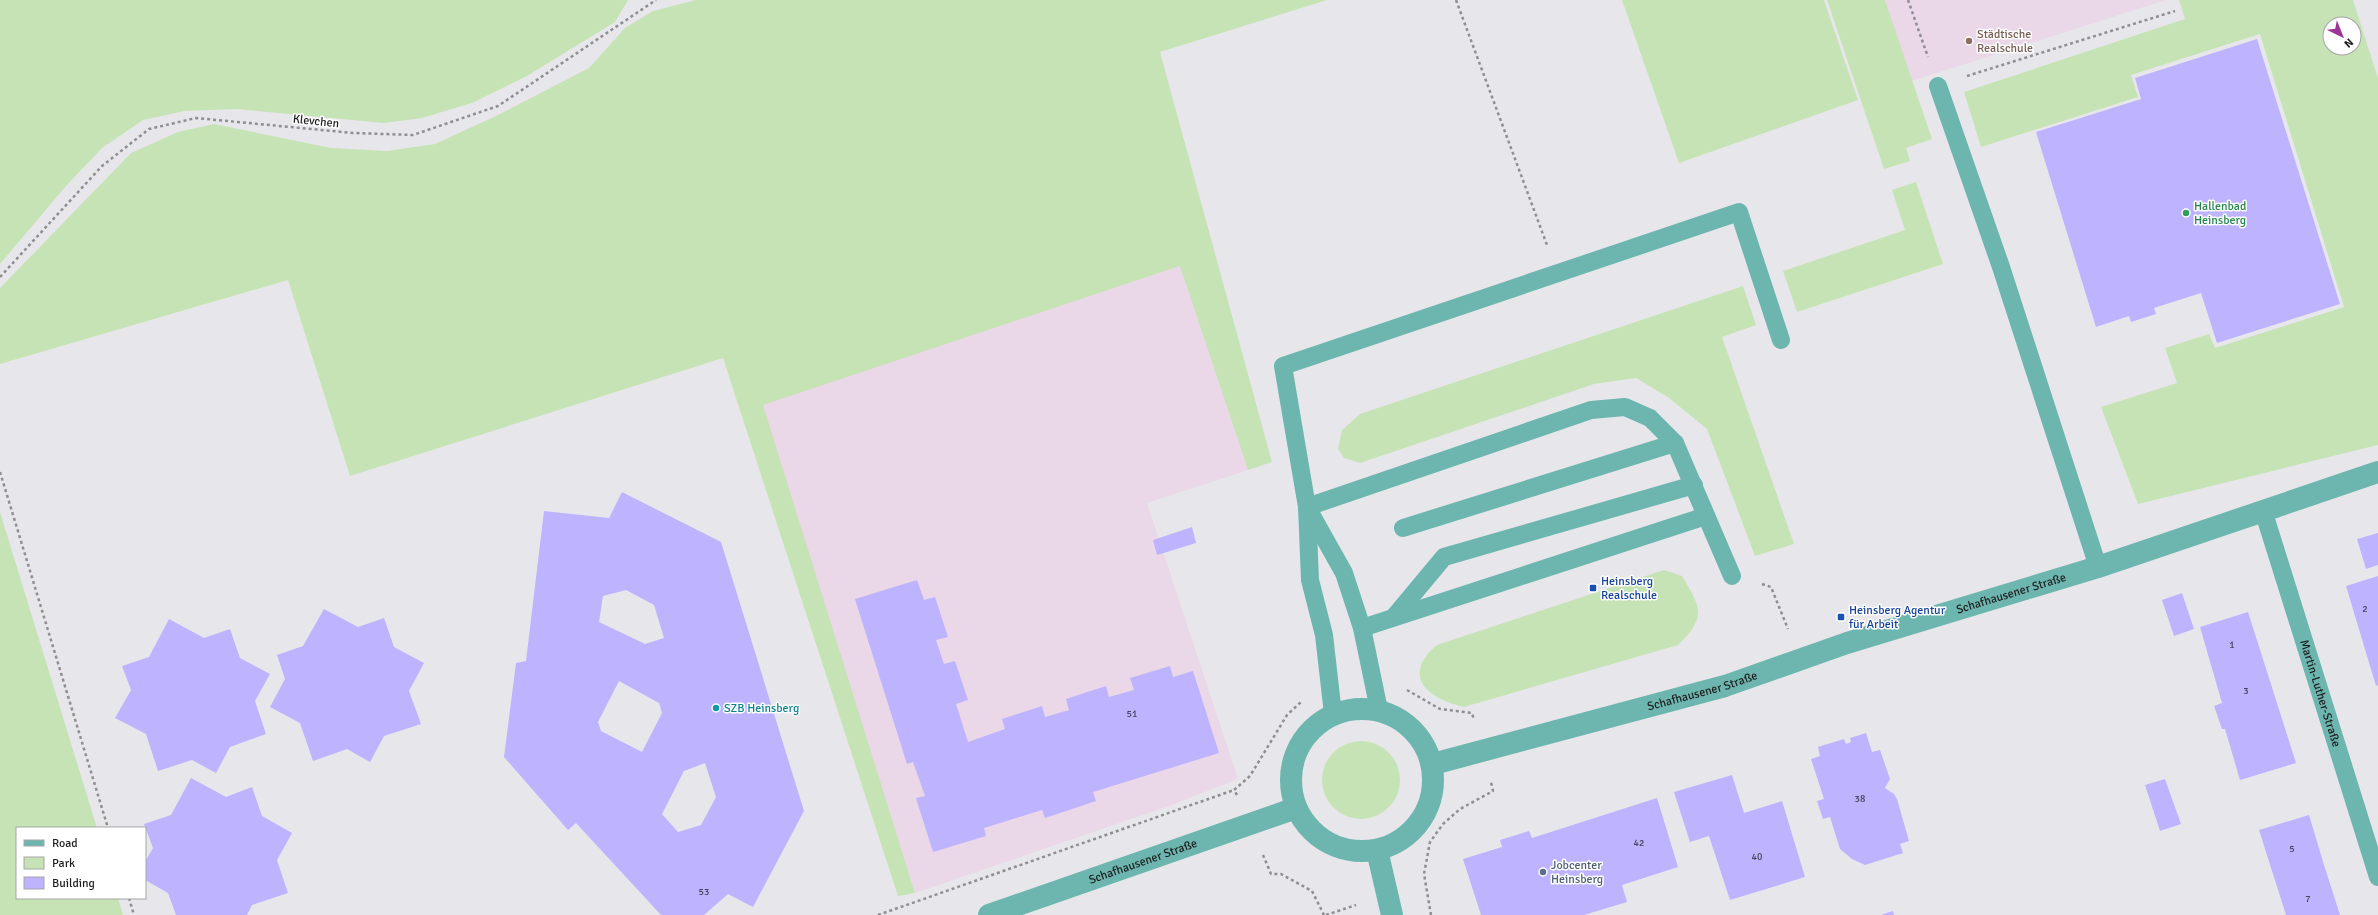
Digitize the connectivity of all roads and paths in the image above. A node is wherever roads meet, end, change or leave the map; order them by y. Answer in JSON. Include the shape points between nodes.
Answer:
{"nodes":[{"id":1,"x":656,"y":0,"type":"edge"},
{"id":2,"x":1456,"y":0,"type":"edge"},
{"id":3,"x":1908,"y":0,"type":"edge"},
{"id":4,"x":2174,"y":11,"type":"dead end"},
{"id":5,"x":1938,"y":86,"type":"junction"},
{"id":6,"x":1558,"y":273,"type":"junction"},
{"id":7,"x":0,"y":277,"type":"edge"},
{"id":8,"x":1781,"y":340,"type":"dead end"},
{"id":9,"x":1675,"y":443,"type":"junction"},
{"id":10,"x":0,"y":472,"type":"edge"},
{"id":11,"x":2378,"y":472,"type":"edge"},
{"id":12,"x":1694,"y":485,"type":"junction"},
{"id":13,"x":1307,"y":507,"type":"junction"},
{"id":14,"x":2263,"y":510,"type":"junction"},
{"id":15,"x":1706,"y":516,"type":"junction"},
{"id":16,"x":1403,"y":528,"type":"dead end"},
{"id":17,"x":2098,"y":567,"type":"junction"},
{"id":18,"x":1732,"y":576,"type":"joint"},
{"id":19,"x":1394,"y":617,"type":"junction"},
{"id":20,"x":1362,"y":628,"type":"junction"},
{"id":21,"x":1800,"y":659,"type":"junction"},
{"id":22,"x":1373,"y":678,"type":"junction"},
{"id":23,"x":1331,"y":682,"type":"junction"},
{"id":24,"x":1379,"y":710,"type":"junction"},
{"id":25,"x":1333,"y":714,"type":"junction"},
{"id":26,"x":1483,"y":750,"type":"junction"},
{"id":27,"x":1433,"y":764,"type":"junction"},
{"id":28,"x":1234,"y":790,"type":"junction"},
{"id":29,"x":1296,"y":808,"type":"junction"},
{"id":30,"x":1250,"y":824,"type":"junction"},
{"id":31,"x":108,"y":827,"type":"edge"},
{"id":32,"x":1377,"y":850,"type":"junction"},
{"id":33,"x":2378,"y":877,"type":"edge"},
{"id":34,"x":129,"y":899,"type":"edge"},
{"id":35,"x":134,"y":915,"type":"edge"},
{"id":36,"x":878,"y":915,"type":"edge"},
{"id":37,"x":989,"y":915,"type":"edge"},
{"id":38,"x":1324,"y":915,"type":"edge"},
{"id":39,"x":1392,"y":915,"type":"edge"},
{"id":40,"x":1431,"y":915,"type":"edge"}],
"edges":[{"from":1,"to":7,"type":"path","name":"Klevchen","via":[[498,106],[413,135],[353,134],[196,118],[149,129],[102,166]]},
{"from":2,"to":6,"type":"path"},
{"from":3,"to":5,"type":"path"},
{"from":4,"to":5,"type":"path"},
{"from":5,"to":17,"type":"lane","via":[[2001,267]]},
{"from":6,"to":8,"type":"lane","via":[[1739,212]]},
{"from":6,"to":13,"type":"lane","via":[[1283,366]]},
{"from":9,"to":12,"type":"lane"},
{"from":9,"to":13,"type":"lane","via":[[1650,418],[1625,407],[1591,410]]},
{"from":9,"to":16,"type":"lane"},
{"from":10,"to":31,"type":"path"},
{"from":11,"to":14,"type":"street","name":"Schafhausener Straße"},
{"from":12,"to":15,"type":"lane"},
{"from":12,"to":19,"type":"lane","via":[[1444,557]]},
{"from":13,"to":20,"type":"lane","via":[[1344,573]]},
{"from":13,"to":23,"type":"lane","via":[[1310,580],[1324,635]]},
{"from":14,"to":17,"type":"street","name":"Schafhausener Straße"},
{"from":14,"to":33,"type":"lane","name":"Martin-Luther-Straße"},
{"from":15,"to":18,"type":"lane"},
{"from":15,"to":19,"type":"lane"},
{"from":17,"to":21,"type":"street","name":"Schafhausener Straße"},
{"from":18,"to":21,"type":"path","via":[[1771,587]]},
{"from":19,"to":20,"type":"lane"},
{"from":20,"to":22,"type":"lane"},
{"from":21,"to":26,"type":"street","name":"Schafhausener Straße","via":[[1725,686]]},
{"from":22,"to":24,"type":"lane"},
{"from":22,"to":26,"type":"path","via":[[1420,696],[1440,709],[1472,713]]},
{"from":23,"to":25,"type":"lane"},
{"from":23,"to":28,"type":"path","via":[[1298,704],[1287,715],[1250,776]]},
{"from":24,"to":25,"type":"street","via":[[1356,708]]},
{"from":24,"to":27,"type":"street","via":[[1403,720],[1422,739]]},
{"from":25,"to":29,"type":"street","via":[[1314,726],[1300,744],[1292,764],[1291,787]]},
{"from":26,"to":27,"type":"street","name":"Schafhausener Straße"},
{"from":26,"to":40,"type":"path","via":[[1493,791],[1460,809],[1443,824],[1430,842],[1424,874]]},
{"from":27,"to":32,"type":"street","via":[[1434,786],[1428,808],[1416,828],[1398,842]]},
{"from":28,"to":30,"type":"path"},
{"from":28,"to":36,"type":"path"},
{"from":29,"to":30,"type":"street","name":"Schafhausener Straße"},
{"from":29,"to":32,"type":"street","via":[[1310,829],[1329,844],[1353,851]]},
{"from":30,"to":37,"type":"street","name":"Schafhausener Straße"},
{"from":30,"to":38,"type":"path","via":[[1271,874],[1281,874],[1312,891]]},
{"from":32,"to":39,"type":"street"},
{"from":34,"to":35,"type":"path"}]}
